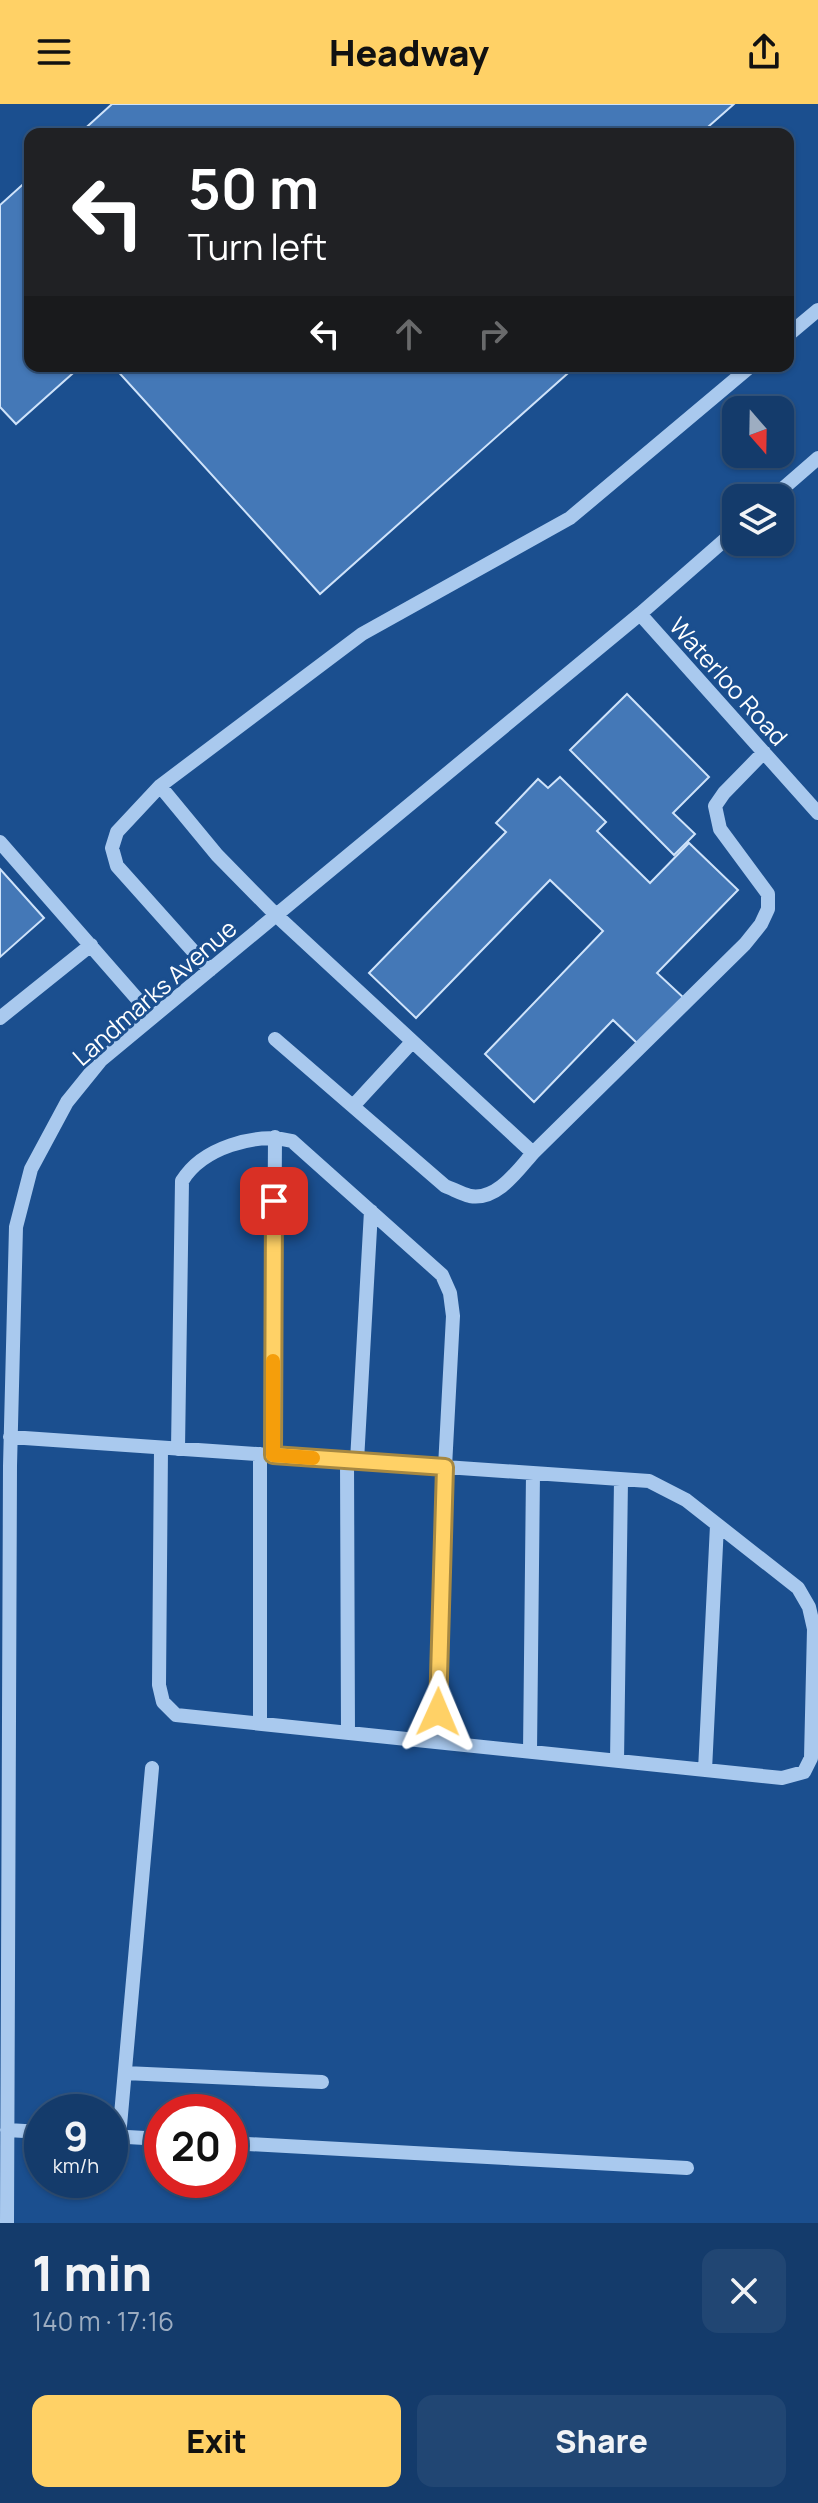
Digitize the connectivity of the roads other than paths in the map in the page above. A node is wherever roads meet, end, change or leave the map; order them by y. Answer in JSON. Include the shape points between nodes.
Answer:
{"nodes":[{"id":1,"x":818,"y":310,"type":"edge"},
{"id":2,"x":794,"y":330,"type":"edge"},
{"id":3,"x":744,"y":372,"type":"edge"},
{"id":4,"x":818,"y":458,"type":"edge"},
{"id":5,"x":788,"y":484,"type":"edge"},
{"id":6,"x":722,"y":542,"type":"edge"},
{"id":7,"x":640,"y":614,"type":"junction"},
{"id":8,"x":764,"y":752,"type":"junction"},
{"id":9,"x":160,"y":786,"type":"junction"},
{"id":10,"x":818,"y":813,"type":"edge"},
{"id":11,"x":0,"y":842,"type":"edge"},
{"id":12,"x":276,"y":915,"type":"junction"},
{"id":13,"x":91,"y":945,"type":"junction"},
{"id":14,"x":210,"y":970,"type":"junction"},
{"id":15,"x":153,"y":1017,"type":"junction"},
{"id":16,"x":0,"y":1018,"type":"edge"},
{"id":17,"x":275,"y":1039,"type":"dead end"},
{"id":18,"x":412,"y":1042,"type":"junction"},
{"id":19,"x":354,"y":1105,"type":"junction"},
{"id":20,"x":275,"y":1137,"type":"junction"},
{"id":21,"x":533,"y":1153,"type":"junction"},
{"id":22,"x":371,"y":1211,"type":"junction"},
{"id":23,"x":10,"y":1437,"type":"junction"},
{"id":24,"x":161,"y":1448,"type":"junction"},
{"id":25,"x":178,"y":1449,"type":"junction"},
{"id":26,"x":266,"y":1455,"type":"junction"},
{"id":27,"x":352,"y":1460,"type":"junction"},
{"id":28,"x":445,"y":1467,"type":"junction"},
{"id":29,"x":533,"y":1473,"type":"junction"},
{"id":30,"x":621,"y":1480,"type":"junction"},
{"id":31,"x":717,"y":1525,"type":"junction"},
{"id":32,"x":260,"y":1724,"type":"junction"},
{"id":33,"x":348,"y":1733,"type":"junction"},
{"id":34,"x":438,"y":1742,"type":"junction"},
{"id":35,"x":530,"y":1752,"type":"junction"},
{"id":36,"x":617,"y":1761,"type":"junction"},
{"id":37,"x":152,"y":1768,"type":"dead end"},
{"id":38,"x":705,"y":1770,"type":"junction"},
{"id":39,"x":125,"y":2073,"type":"junction"},
{"id":40,"x":322,"y":2082,"type":"dead end"},
{"id":41,"x":121,"y":2094,"type":"edge"},
{"id":42,"x":5,"y":2140,"type":"edge"},
{"id":43,"x":248,"y":2144,"type":"edge"},
{"id":44,"x":687,"y":2168,"type":"dead end"},
{"id":45,"x":7,"y":2223,"type":"edge"}],
"edges":[{"from":1,"to":2,"type":"street"},
{"from":3,"to":9,"type":"street","via":[[570,518],[362,634]]},
{"from":4,"to":5,"type":"street"},
{"from":6,"to":7,"type":"street","name":"Landmarks Avenue"},
{"from":7,"to":8,"type":"street","name":"Waterloo Road"},
{"from":7,"to":12,"type":"street","name":"Landmarks Avenue"},
{"from":8,"to":10,"type":"street","name":"Waterloo Road"},
{"from":8,"to":21,"type":"street","via":[[715,806],[720,829],[768,894],[761,924]]},
{"from":9,"to":12,"type":"street"},
{"from":9,"to":14,"type":"street","via":[[117,832],[112,848],[117,866]]},
{"from":11,"to":13,"type":"street"},
{"from":12,"to":14,"type":"street","name":"Landmarks Avenue"},
{"from":12,"to":18,"type":"street"},
{"from":13,"to":15,"type":"street"},
{"from":13,"to":16,"type":"street"},
{"from":14,"to":15,"type":"street","name":"Landmarks Avenue"},
{"from":15,"to":23,"type":"street","name":"Landmarks Avenue","via":[[101,1060],[67,1102],[31,1169],[16,1227]]},
{"from":17,"to":19,"type":"street"},
{"from":18,"to":19,"type":"street"},
{"from":18,"to":21,"type":"street"},
{"from":19,"to":21,"type":"street","via":[[445,1186],[473,1197],[494,1192]]},
{"from":20,"to":22,"type":"street","via":[[292,1141]]},
{"from":20,"to":25,"type":"street","via":[[256,1138],[207,1156],[182,1181]]},
{"from":20,"to":26,"type":"street"},
{"from":22,"to":27,"type":"street"},
{"from":22,"to":28,"type":"street","via":[[442,1275],[450,1293]]},
{"from":23,"to":24,"type":"street"},
{"from":23,"to":42,"type":"street","name":"Landmarks Avenue"},
{"from":24,"to":25,"type":"street"},
{"from":24,"to":32,"type":"street","via":[[163,1702],[176,1715]]},
{"from":25,"to":26,"type":"street"},
{"from":26,"to":27,"type":"street"},
{"from":26,"to":32,"type":"street"},
{"from":27,"to":28,"type":"street"},
{"from":27,"to":33,"type":"street"},
{"from":28,"to":29,"type":"street"},
{"from":28,"to":34,"type":"street"},
{"from":29,"to":30,"type":"street"},
{"from":29,"to":35,"type":"street"},
{"from":30,"to":31,"type":"street","via":[[649,1481],[669,1490]]},
{"from":30,"to":36,"type":"street"},
{"from":31,"to":38,"type":"street"},
{"from":31,"to":38,"type":"street","via":[[798,1588],[809,1607],[814,1629],[811,1758],[804,1772],[782,1778]]},
{"from":32,"to":33,"type":"street"},
{"from":33,"to":34,"type":"street"},
{"from":34,"to":35,"type":"street"},
{"from":35,"to":36,"type":"street"},
{"from":36,"to":38,"type":"street"},
{"from":37,"to":39,"type":"street"},
{"from":39,"to":40,"type":"street"},
{"from":39,"to":41,"type":"street"},
{"from":42,"to":45,"type":"street","name":"Landmarks Avenue"},
{"from":43,"to":44,"type":"street"}]}
